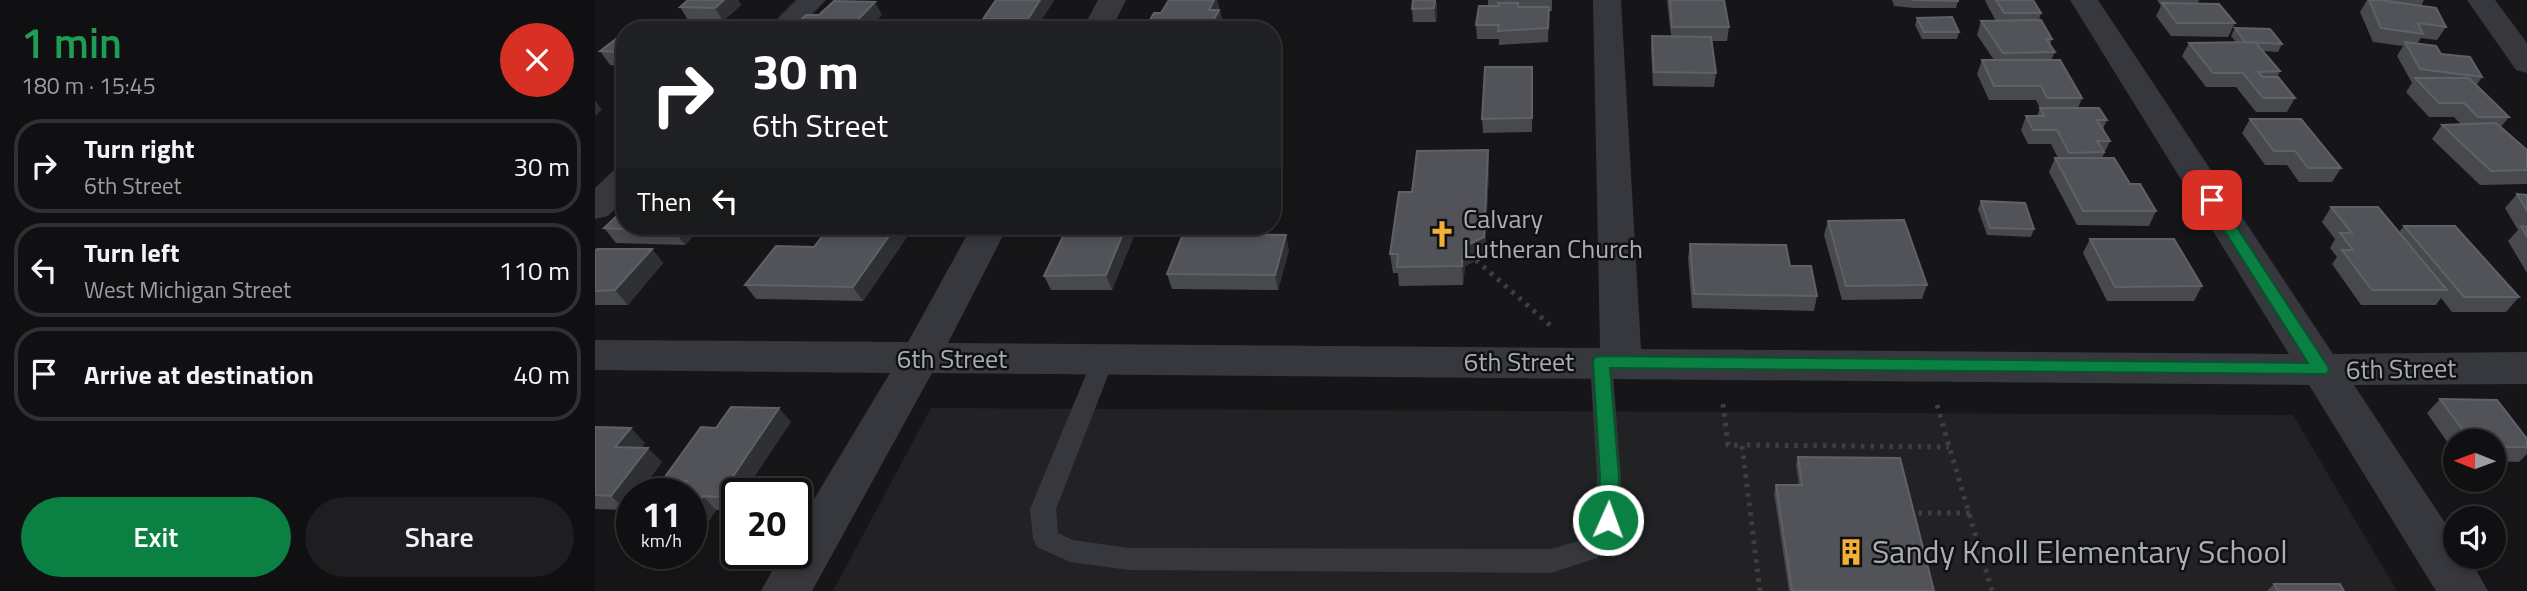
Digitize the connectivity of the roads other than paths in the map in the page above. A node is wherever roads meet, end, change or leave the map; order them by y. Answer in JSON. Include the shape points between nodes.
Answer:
{"nodes":[{"id":1,"x":811,"y":0,"type":"edge"},
{"id":2,"x":1112,"y":0,"type":"edge"},
{"id":3,"x":1607,"y":0,"type":"edge"},
{"id":4,"x":2084,"y":0,"type":"edge"},
{"id":5,"x":2481,"y":0,"type":"edge"},
{"id":6,"x":790,"y":21,"type":"edge"},
{"id":7,"x":1101,"y":21,"type":"edge"},
{"id":8,"x":2527,"y":64,"type":"edge"},
{"id":9,"x":595,"y":178,"type":"edge"},
{"id":10,"x":616,"y":179,"type":"edge"},
{"id":11,"x":616,"y":188,"type":"edge"},
{"id":12,"x":595,"y":208,"type":"edge"},
{"id":13,"x":985,"y":235,"type":"edge"},
{"id":14,"x":595,"y":355,"type":"edge"},
{"id":15,"x":919,"y":359,"type":"junction"},
{"id":16,"x":1103,"y":360,"type":"junction"},
{"id":17,"x":1611,"y":362,"type":"junction"},
{"id":18,"x":2527,"y":368,"type":"edge"},
{"id":19,"x":2321,"y":370,"type":"junction"},
{"id":20,"x":786,"y":591,"type":"edge"},
{"id":21,"x":2463,"y":591,"type":"edge"}],
"edges":[{"from":1,"to":6,"type":"street"},
{"from":2,"to":7,"type":"street"},
{"from":3,"to":17,"type":"street"},
{"from":4,"to":19,"type":"street"},
{"from":5,"to":8,"type":"street"},
{"from":9,"to":10,"type":"street"},
{"from":11,"to":12,"type":"street"},
{"from":13,"to":15,"type":"street"},
{"from":14,"to":15,"type":"street","name":"6th Street"},
{"from":15,"to":16,"type":"street","name":"6th Street"},
{"from":15,"to":20,"type":"street"},
{"from":16,"to":17,"type":"street","name":"6th Street"},
{"from":16,"to":17,"type":"lane","via":[[1043,509],[1046,539],[1070,551],[1129,559],[1551,561],[1588,550],[1608,520]]},
{"from":17,"to":19,"type":"street","name":"6th Street"},
{"from":18,"to":19,"type":"street","name":"6th Street"},
{"from":19,"to":21,"type":"street"}]}
